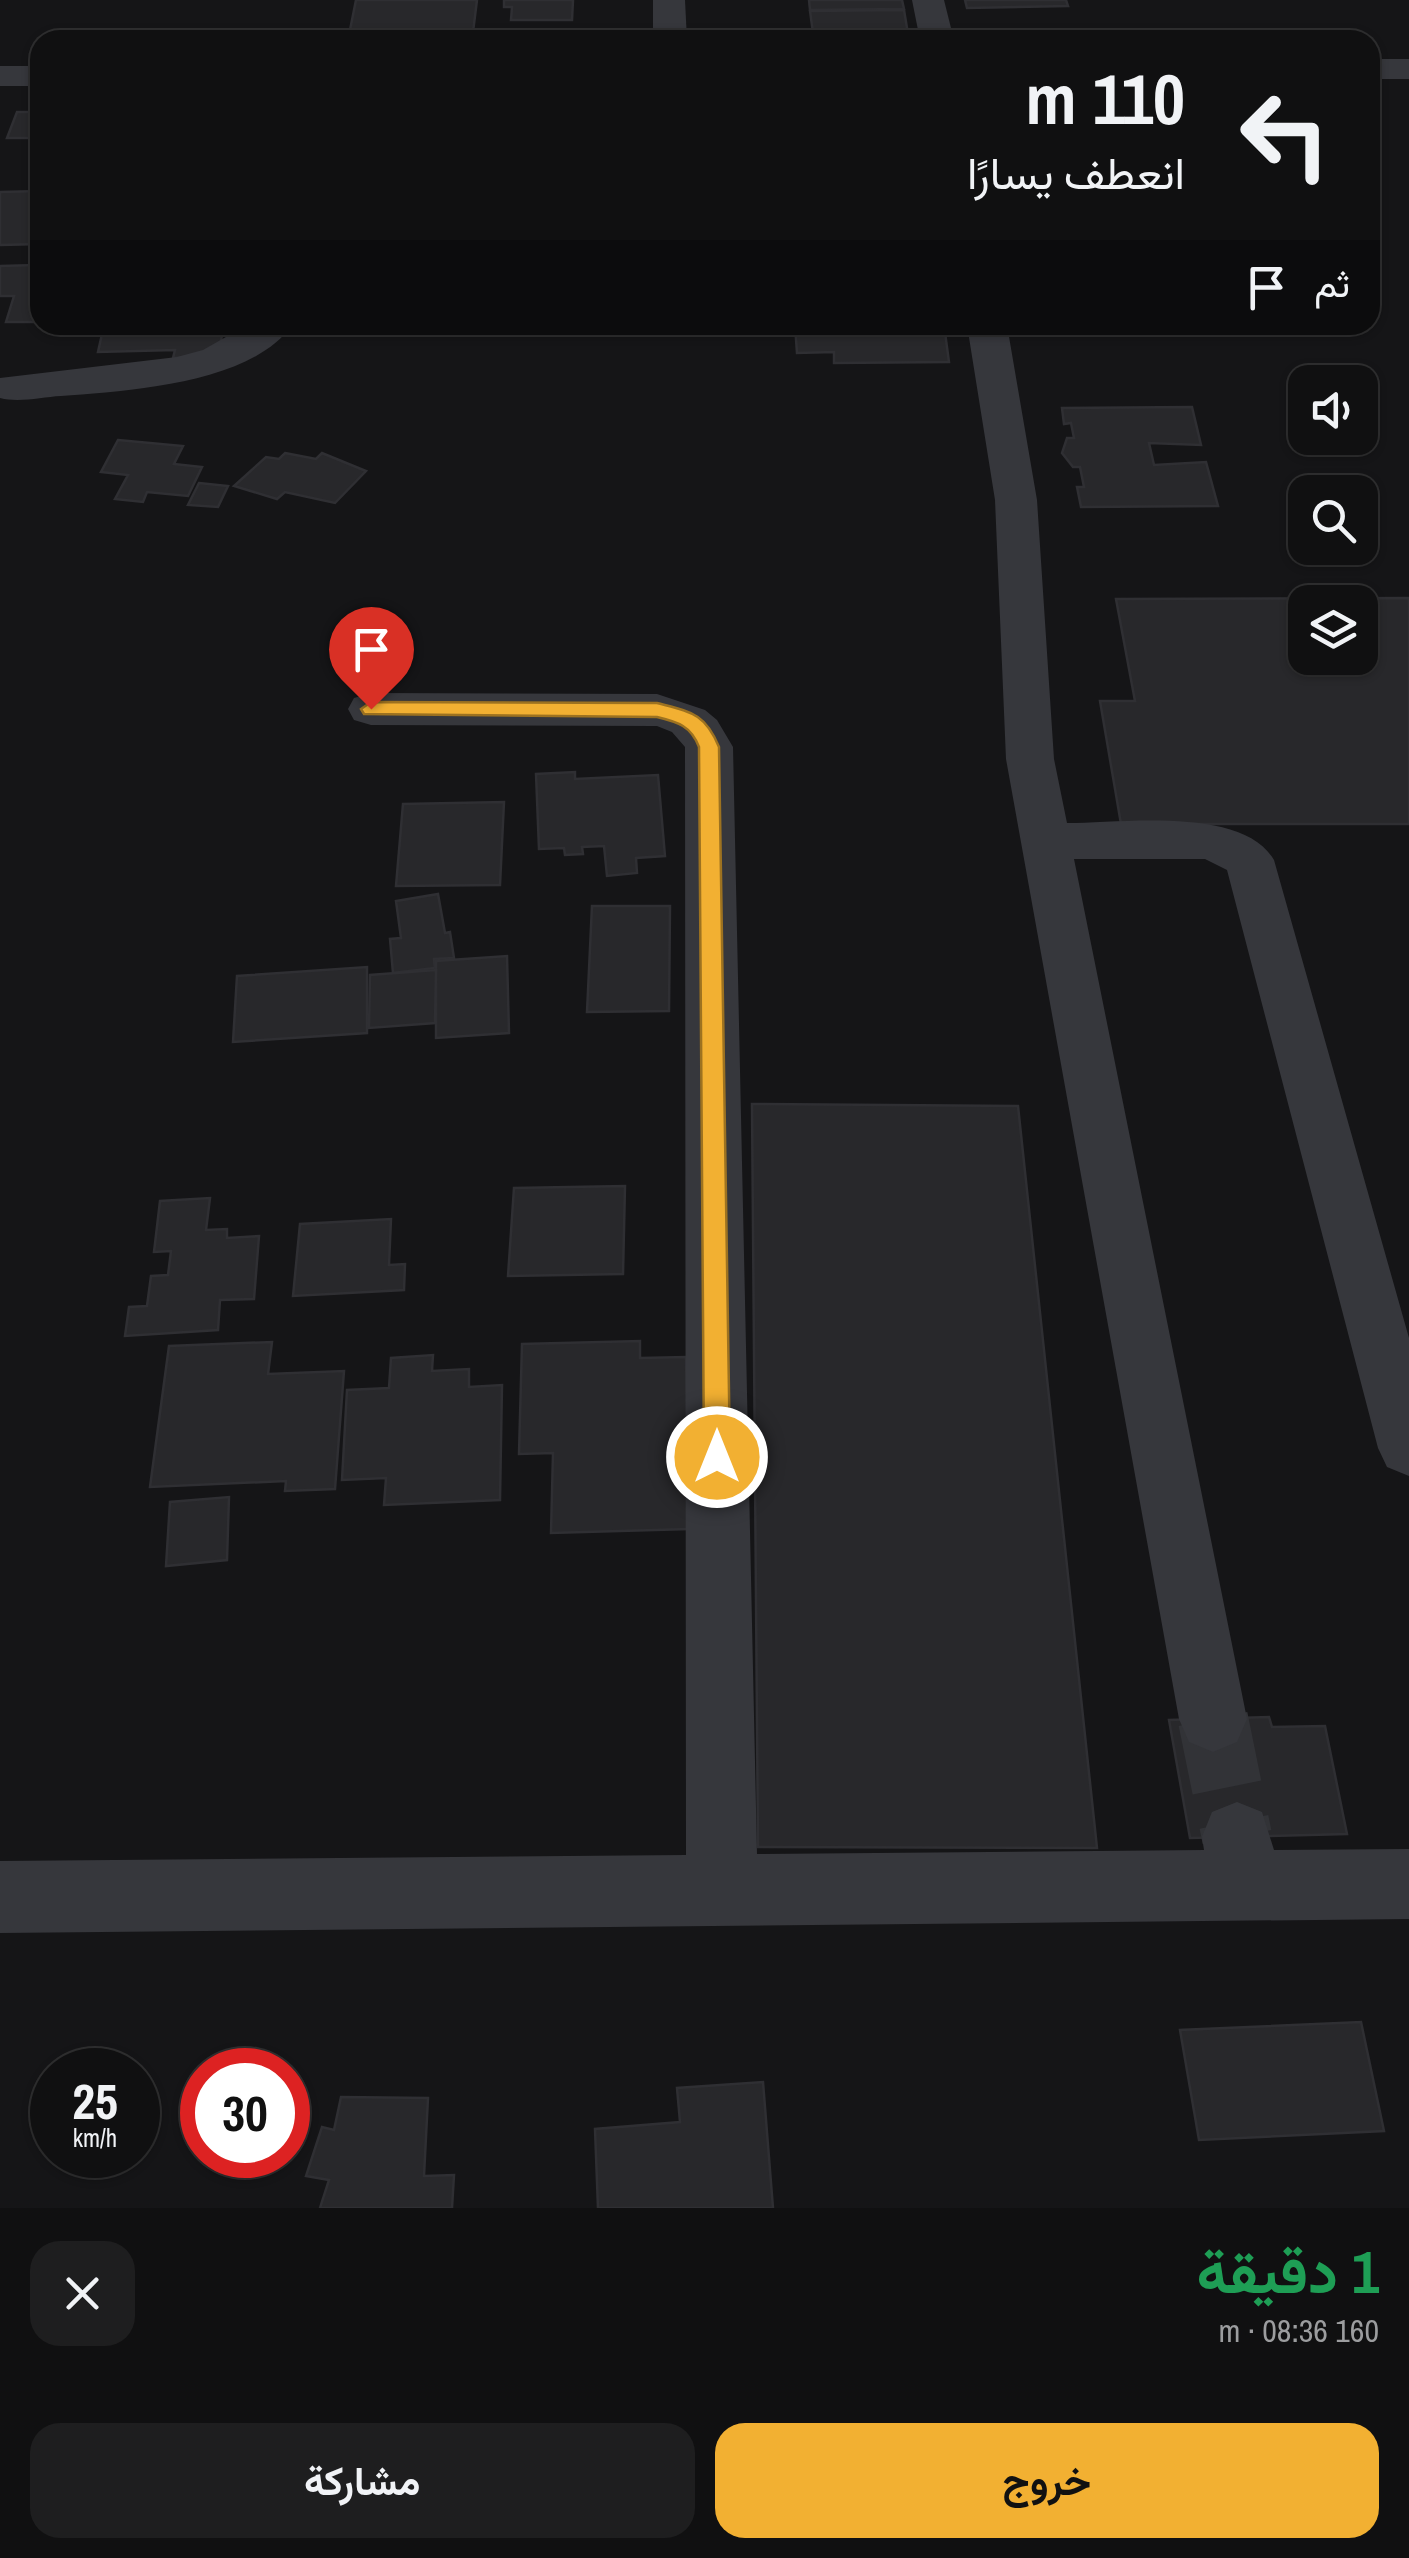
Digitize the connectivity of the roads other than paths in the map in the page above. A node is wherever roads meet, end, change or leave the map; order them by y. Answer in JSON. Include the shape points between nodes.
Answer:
{"nodes":[{"id":1,"x":670,"y":0,"type":"edge"},
{"id":2,"x":928,"y":0,"type":"edge"},
{"id":3,"x":670,"y":30,"type":"edge"},
{"id":4,"x":935,"y":30,"type":"edge"},
{"id":5,"x":1380,"y":69,"type":"edge"},
{"id":6,"x":1409,"y":69,"type":"edge"},
{"id":7,"x":0,"y":76,"type":"edge"},
{"id":8,"x":30,"y":76,"type":"edge"},
{"id":9,"x":258,"y":335,"type":"edge"},
{"id":10,"x":988,"y":335,"type":"edge"},
{"id":11,"x":8,"y":388,"type":"dead end"},
{"id":12,"x":371,"y":709,"type":"dead end"},
{"id":13,"x":1045,"y":840,"type":"junction"},
{"id":14,"x":1409,"y":1448,"type":"edge"},
{"id":15,"x":1213,"y":1720,"type":"tunnel mouth"},
{"id":16,"x":1409,"y":1884,"type":"edge"},
{"id":17,"x":722,"y":1890,"type":"junction"},
{"id":18,"x":0,"y":1897,"type":"edge"}],
"edges":[{"from":1,"to":3,"type":"street"},
{"from":2,"to":4,"type":"street"},
{"from":5,"to":6,"type":"street"},
{"from":7,"to":8,"type":"street"},
{"from":9,"to":11,"type":"street","via":[[230,356],[190,368]]},
{"from":10,"to":13,"type":"street","via":[[1016,500],[1030,759]]},
{"from":12,"to":17,"type":"street","via":[[657,710],[701,728],[709,747]]},
{"from":13,"to":14,"type":"street","via":[[1214,841],[1248,860]]},
{"from":13,"to":15,"type":"street"},
{"from":16,"to":17,"type":"street","via":[[1241,1862]]},
{"from":17,"to":18,"type":"street"}]}
